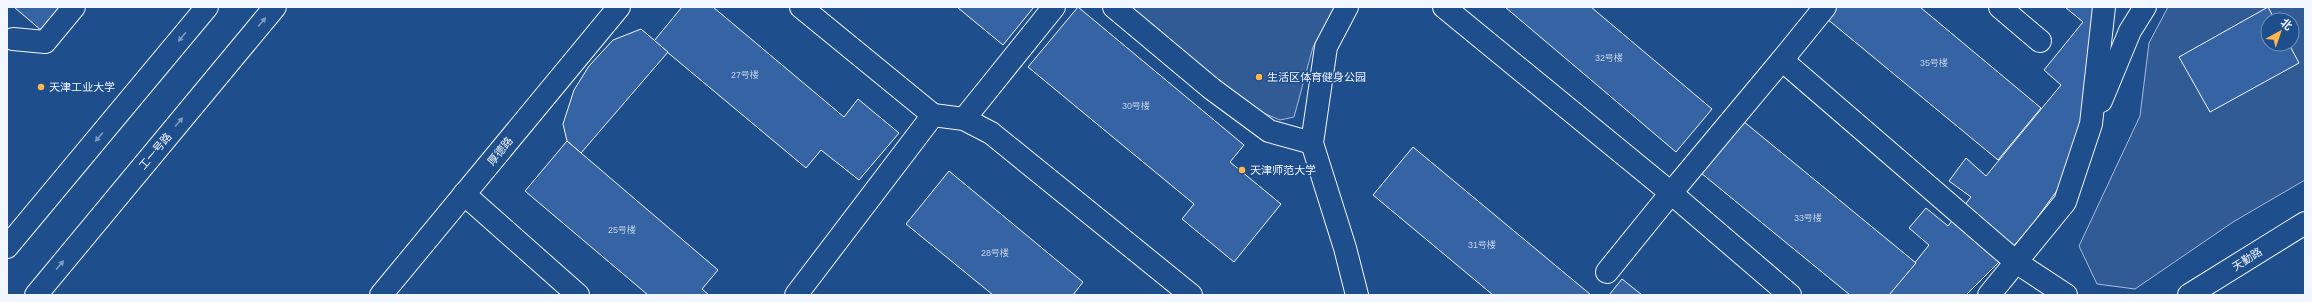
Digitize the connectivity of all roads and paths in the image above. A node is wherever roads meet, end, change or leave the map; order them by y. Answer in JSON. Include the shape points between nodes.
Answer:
{"nodes":[{"id":1,"x":74,"y":7,"type":"edge"},
{"id":2,"x":207,"y":7,"type":"edge"},
{"id":3,"x":275,"y":7,"type":"edge"},
{"id":4,"x":619,"y":7,"type":"edge"},
{"id":5,"x":800,"y":7,"type":"edge"},
{"id":6,"x":1054,"y":7,"type":"edge"},
{"id":7,"x":1114,"y":7,"type":"edge"},
{"id":8,"x":1347,"y":7,"type":"edge"},
{"id":9,"x":1444,"y":7,"type":"edge"},
{"id":10,"x":1825,"y":7,"type":"edge"},
{"id":11,"x":2000,"y":7,"type":"edge"},
{"id":12,"x":2104,"y":7,"type":"edge"},
{"id":13,"x":2145,"y":7,"type":"edge"},
{"id":14,"x":9,"y":39,"type":"edge"},
{"id":15,"x":2040,"y":41,"type":"dead end"},
{"id":16,"x":1782,"y":60,"type":"junction"},
{"id":17,"x":933,"y":115,"type":"junction"},
{"id":18,"x":964,"y":119,"type":"junction"},
{"id":19,"x":2091,"y":124,"type":"junction"},
{"id":20,"x":1312,"y":143,"type":"junction"},
{"id":21,"x":1671,"y":193,"type":"junction"},
{"id":22,"x":464,"y":194,"type":"junction"},
{"id":23,"x":2305,"y":223,"type":"edge"},
{"id":24,"x":7,"y":247,"type":"edge"},
{"id":25,"x":2016,"y":262,"type":"junction"},
{"id":26,"x":1607,"y":272,"type":"dead end"},
{"id":27,"x":36,"y":295,"type":"edge"},
{"id":28,"x":381,"y":295,"type":"edge"},
{"id":29,"x":578,"y":295,"type":"edge"},
{"id":30,"x":796,"y":295,"type":"edge"},
{"id":31,"x":1191,"y":295,"type":"edge"},
{"id":32,"x":1357,"y":295,"type":"edge"},
{"id":33,"x":1790,"y":295,"type":"edge"},
{"id":34,"x":1988,"y":295,"type":"edge"},
{"id":35,"x":2066,"y":295,"type":"edge"},
{"id":36,"x":2190,"y":295,"type":"edge"}],
"edges":[{"from":1,"to":14,"type":"main road","via":[[45,42]]},
{"from":2,"to":24,"type":"main road","one_way":true},
{"from":27,"to":3,"type":"main road","name":"工一号路","one_way":true},
{"from":4,"to":22,"type":"main road","name":"厚德路"},
{"from":5,"to":17,"type":"main road"},
{"from":6,"to":18,"type":"main road"},
{"from":7,"to":20,"type":"main road","via":[[1212,89],[1269,131]]},
{"from":8,"to":20,"type":"main road","via":[[1326,47]]},
{"from":9,"to":21,"type":"main road"},
{"from":10,"to":16,"type":"main road"},
{"from":11,"to":15,"type":"main road"},
{"from":12,"to":19,"type":"main road"},
{"from":13,"to":19,"type":"main road","via":[[2130,31]]},
{"from":16,"to":21,"type":"main road"},
{"from":16,"to":25,"type":"main road"},
{"from":17,"to":18,"type":"main road"},
{"from":17,"to":30,"type":"main road"},
{"from":18,"to":31,"type":"main road","via":[[991,133]]},
{"from":19,"to":25,"type":"main road","via":[[2065,202]]},
{"from":20,"to":32,"type":"main road"},
{"from":21,"to":26,"type":"main road"},
{"from":21,"to":33,"type":"main road"},
{"from":22,"to":28,"type":"main road","name":"厚德路"},
{"from":22,"to":29,"type":"main road"},
{"from":23,"to":36,"type":"main road","name":"天勤路"},
{"from":25,"to":34,"type":"main road"},
{"from":25,"to":35,"type":"main road"}]}
